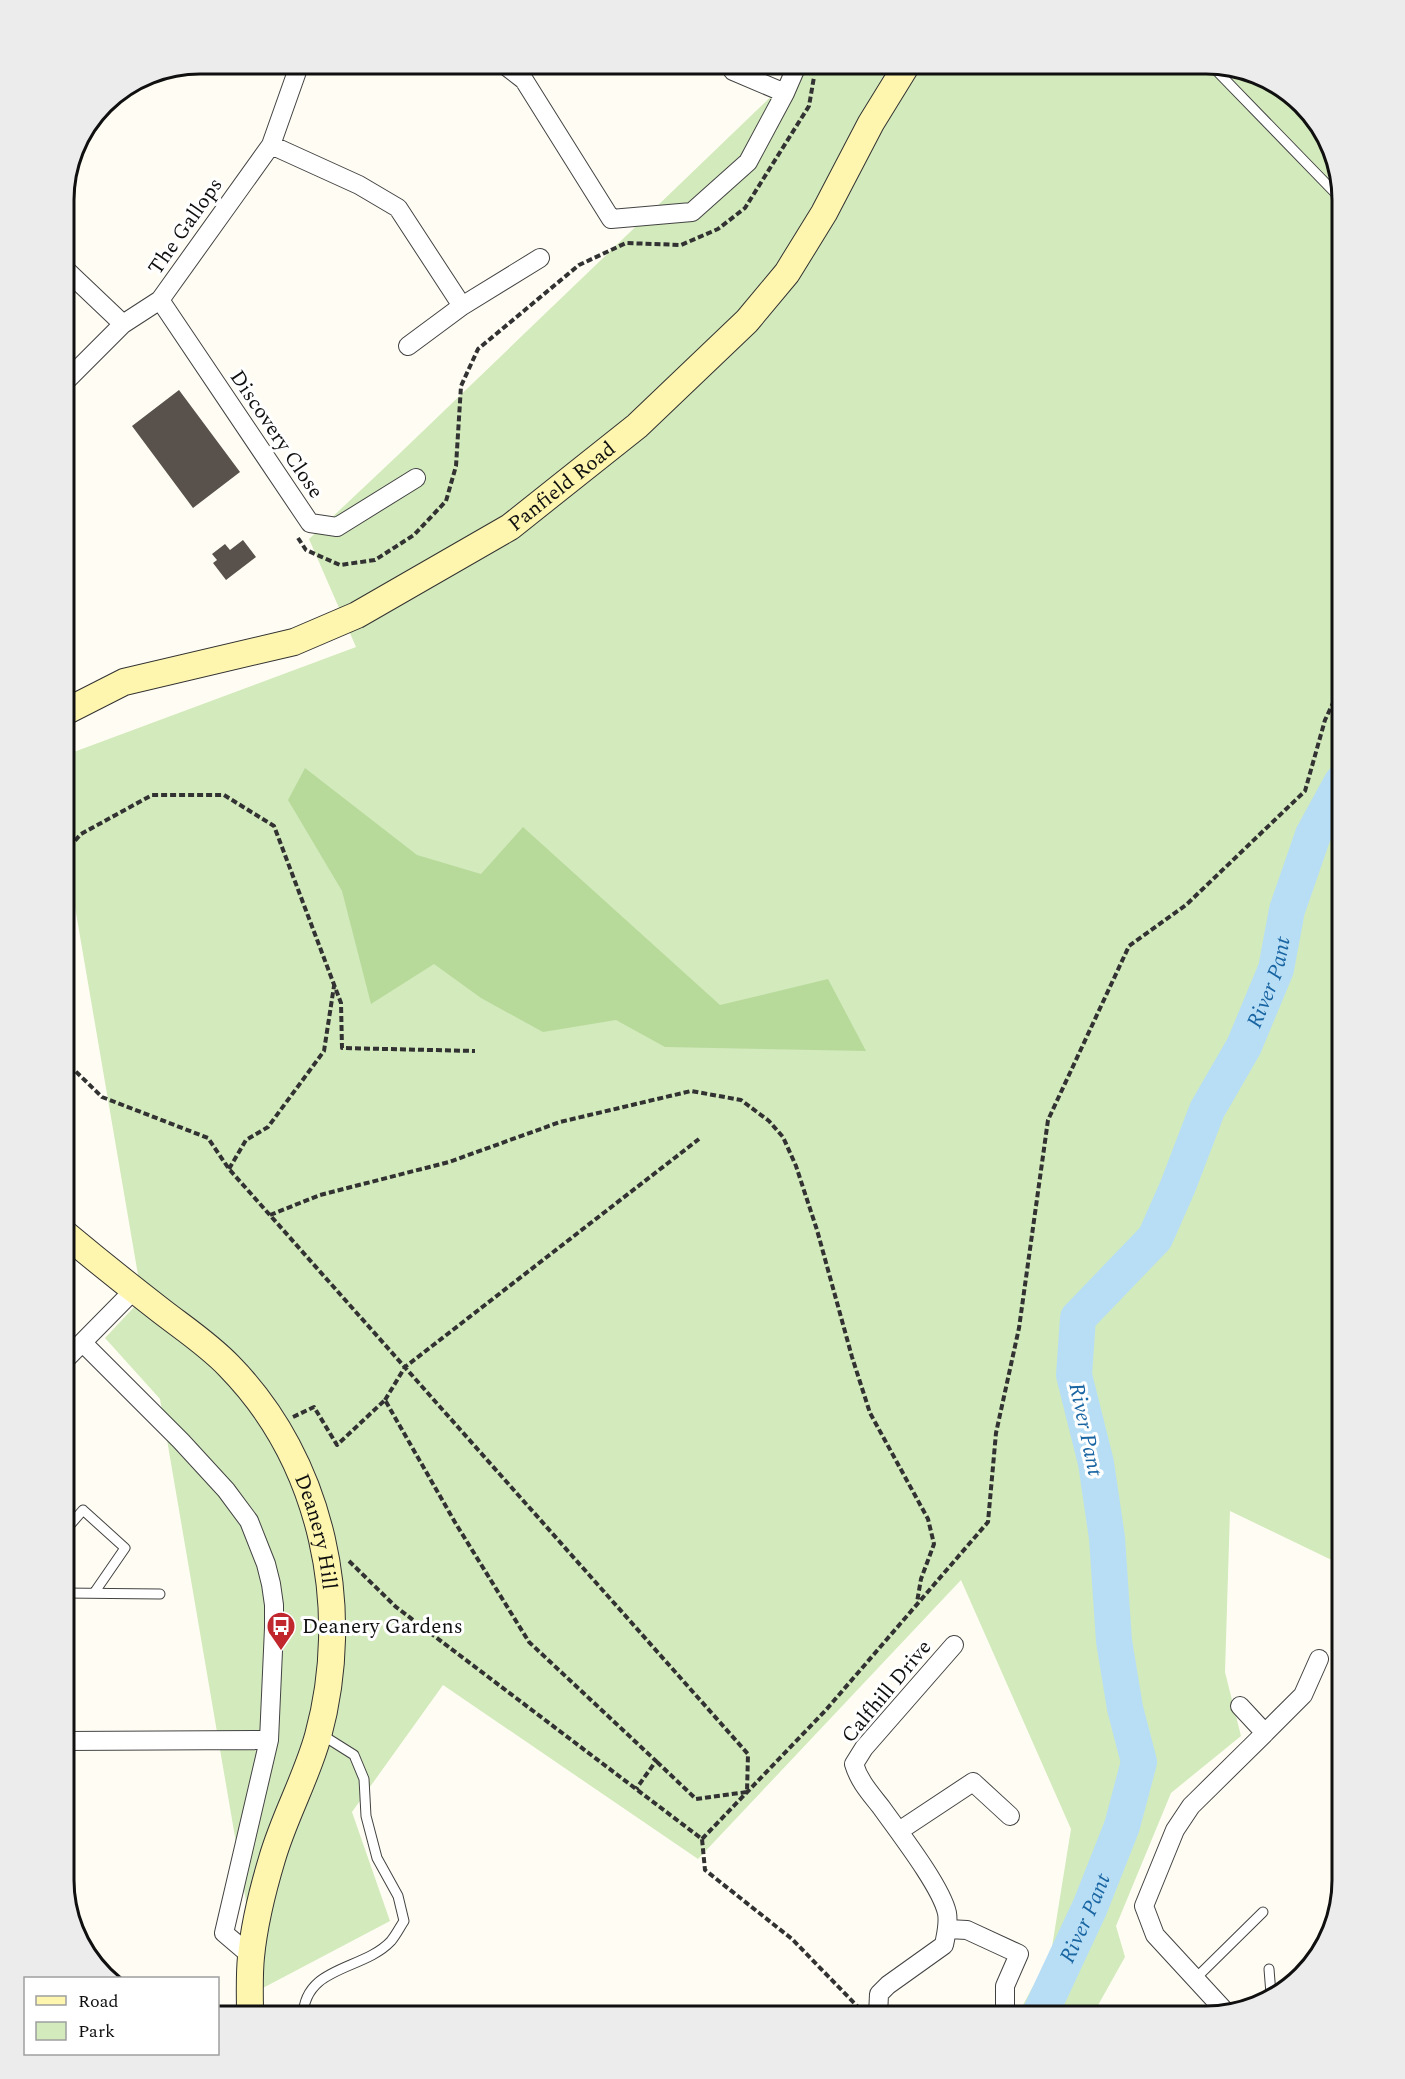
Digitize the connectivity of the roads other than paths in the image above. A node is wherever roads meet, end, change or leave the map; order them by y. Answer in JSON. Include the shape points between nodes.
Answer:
{"nodes":[{"id":1,"x":296,"y":74,"type":"edge"},
{"id":2,"x":515,"y":74,"type":"edge"},
{"id":3,"x":740,"y":74,"type":"edge"},
{"id":4,"x":793,"y":74,"type":"edge"},
{"id":5,"x":901,"y":74,"type":"edge"},
{"id":6,"x":1220,"y":75,"type":"edge"},
{"id":7,"x":785,"y":93,"type":"junction"},
{"id":8,"x":271,"y":145,"type":"junction"},
{"id":9,"x":1331,"y":188,"type":"edge"},
{"id":10,"x":540,"y":258,"type":"dead end"},
{"id":11,"x":74,"y":277,"type":"edge"},
{"id":12,"x":160,"y":300,"type":"junction"},
{"id":13,"x":462,"y":306,"type":"junction"},
{"id":14,"x":123,"y":324,"type":"junction"},
{"id":15,"x":408,"y":346,"type":"dead end"},
{"id":16,"x":74,"y":373,"type":"edge"},
{"id":17,"x":416,"y":478,"type":"dead end"},
{"id":18,"x":74,"y":707,"type":"edge"},
{"id":19,"x":74,"y":1241,"type":"edge"},
{"id":20,"x":134,"y":1290,"type":"junction"},
{"id":21,"x":84,"y":1343,"type":"junction"},
{"id":22,"x":74,"y":1352,"type":"edge"},
{"id":23,"x":74,"y":1520,"type":"edge"},
{"id":24,"x":74,"y":1593,"type":"edge"},
{"id":25,"x":94,"y":1593,"type":"junction"},
{"id":26,"x":160,"y":1594,"type":"dead end"},
{"id":27,"x":954,"y":1645,"type":"dead end"},
{"id":28,"x":1318,"y":1659,"type":"dead end"},
{"id":29,"x":1240,"y":1706,"type":"dead end"},
{"id":30,"x":1265,"y":1733,"type":"junction"},
{"id":31,"x":318,"y":1737,"type":"junction"},
{"id":32,"x":268,"y":1740,"type":"junction"},
{"id":33,"x":74,"y":1741,"type":"edge"},
{"id":34,"x":1010,"y":1816,"type":"dead end"},
{"id":35,"x":899,"y":1831,"type":"junction"},
{"id":36,"x":1263,"y":1912,"type":"dead end"},
{"id":37,"x":948,"y":1929,"type":"junction"},
{"id":38,"x":251,"y":1956,"type":"junction"},
{"id":39,"x":1269,"y":1969,"type":"dead end"},
{"id":40,"x":1196,"y":1978,"type":"junction"},
{"id":41,"x":1271,"y":1988,"type":"edge"},
{"id":42,"x":1219,"y":2004,"type":"edge"},
{"id":43,"x":250,"y":2005,"type":"edge"},
{"id":44,"x":304,"y":2005,"type":"edge"},
{"id":45,"x":873,"y":2006,"type":"edge"},
{"id":46,"x":1005,"y":2006,"type":"edge"}],
"edges":[{"from":1,"to":8,"type":"street","name":"The Gallops"},
{"from":2,"to":7,"type":"street","via":[[524,81],[611,219],[692,212],[748,162]]},
{"from":3,"to":7,"type":"street"},
{"from":4,"to":7,"type":"street"},
{"from":5,"to":18,"type":"main road","name":"Panfield Road","via":[[824,213],[786,273],[747,321],[637,426],[510,527],[357,615],[294,642],[124,682]]},
{"from":6,"to":9,"type":"lane"},
{"from":8,"to":12,"type":"street","name":"The Gallops"},
{"from":8,"to":13,"type":"street","via":[[359,185],[398,208]]},
{"from":10,"to":13,"type":"street"},
{"from":11,"to":14,"type":"street"},
{"from":12,"to":14,"type":"street","name":"The Gallops"},
{"from":12,"to":17,"type":"street","name":"Discovery Close","via":[[310,523],[336,527]]},
{"from":13,"to":15,"type":"street"},
{"from":14,"to":16,"type":"street","name":"The Gallops"},
{"from":19,"to":20,"type":"main road","name":"Deanery Hill"},
{"from":20,"to":21,"type":"street"},
{"from":20,"to":31,"type":"main road","name":"Deanery Hill","via":[[229,1366],[257,1398],[285,1440],[305,1483],[321,1534],[334,1622]]},
{"from":21,"to":22,"type":"street"},
{"from":21,"to":32,"type":"street","via":[[188,1449],[249,1521],[266,1564],[274,1605]]},
{"from":23,"to":25,"type":"lane","via":[[83,1510],[125,1548]]},
{"from":24,"to":25,"type":"lane"},
{"from":25,"to":26,"type":"lane"},
{"from":27,"to":35,"type":"street","name":"Calfhill Drive","via":[[854,1764],[858,1776]]},
{"from":28,"to":30,"type":"street","via":[[1303,1695]]},
{"from":29,"to":30,"type":"street"},
{"from":30,"to":40,"type":"street","via":[[1191,1806],[1175,1830],[1144,1906],[1155,1935]]},
{"from":31,"to":38,"type":"main road","name":"Deanery Hill","via":[[271,1861]]},
{"from":31,"to":44,"type":"lane","via":[[327,1738],[354,1755],[364,1779],[366,1816],[377,1858],[398,1896],[404,1921],[391,1942],[363,1960],[328,1974],[312,1987]]},
{"from":32,"to":33,"type":"street"},
{"from":32,"to":38,"type":"street","via":[[224,1933]]},
{"from":34,"to":35,"type":"street","via":[[973,1782]]},
{"from":35,"to":37,"type":"street","via":[[942,1897]]},
{"from":36,"to":40,"type":"lane"},
{"from":37,"to":45,"type":"street","via":[[944,1945],[888,1985]]},
{"from":37,"to":46,"type":"street","via":[[967,1930],[1019,1954],[1005,1986]]},
{"from":38,"to":43,"type":"main road","name":"Deanery Hill"},
{"from":39,"to":41,"type":"lane"},
{"from":40,"to":42,"type":"street"}]}
